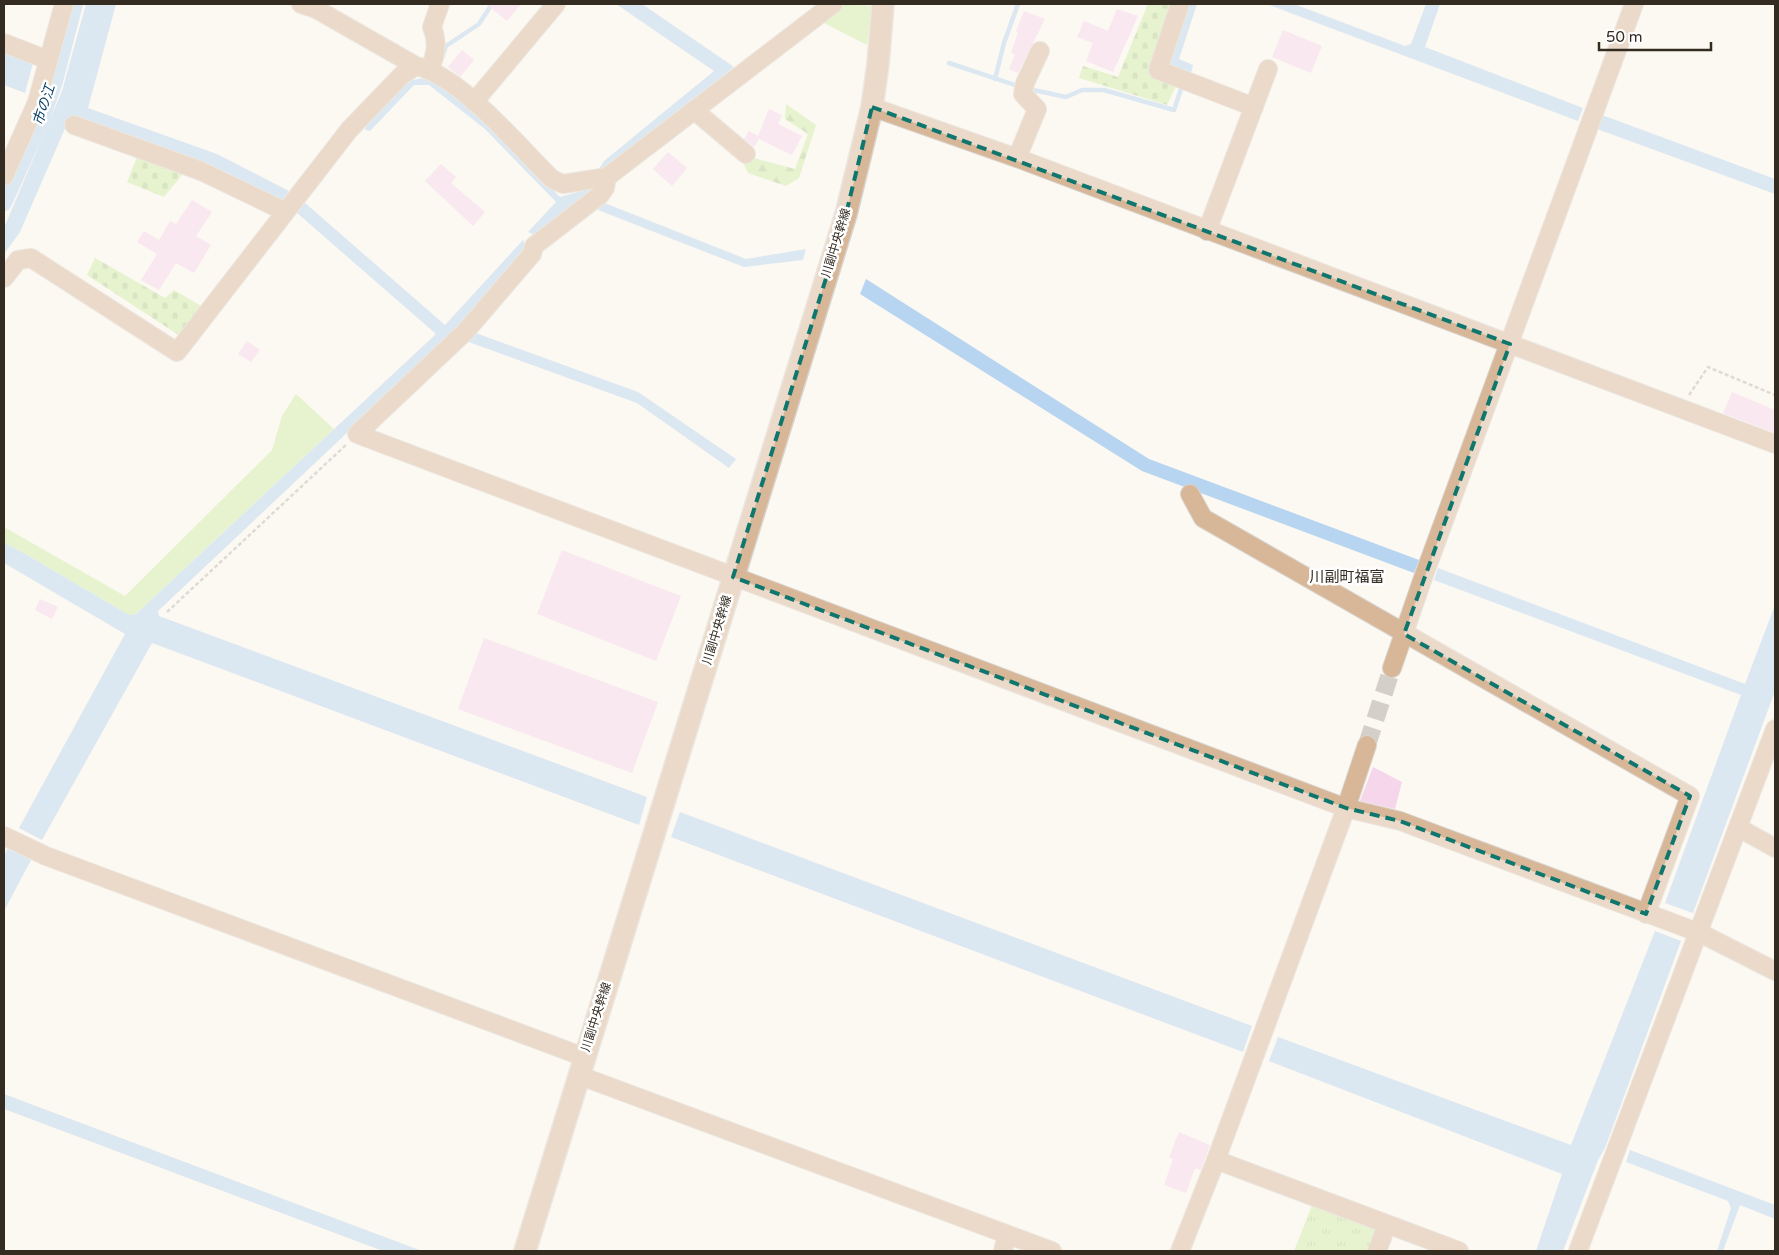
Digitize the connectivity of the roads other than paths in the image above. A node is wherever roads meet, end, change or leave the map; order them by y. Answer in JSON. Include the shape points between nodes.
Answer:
{"nodes":[{"id":1,"x":64,"y":4,"type":"edge"},
{"id":2,"x":301,"y":4,"type":"edge"},
{"id":3,"x":440,"y":4,"type":"edge"},
{"id":4,"x":556,"y":4,"type":"edge"},
{"id":5,"x":833,"y":4,"type":"edge"},
{"id":6,"x":883,"y":4,"type":"edge"},
{"id":7,"x":1180,"y":4,"type":"edge"},
{"id":8,"x":1634,"y":4,"type":"edge"},
{"id":9,"x":4,"y":43,"type":"edge"},
{"id":10,"x":1040,"y":51,"type":"dead end"},
{"id":11,"x":48,"y":60,"type":"junction"},
{"id":12,"x":423,"y":68,"type":"junction"},
{"id":13,"x":1268,"y":69,"type":"dead end"},
{"id":14,"x":474,"y":102,"type":"junction"},
{"id":15,"x":872,"y":107,"type":"junction"},
{"id":16,"x":1254,"y":107,"type":"junction"},
{"id":17,"x":694,"y":110,"type":"junction"},
{"id":18,"x":74,"y":124,"type":"dead end"},
{"id":19,"x":746,"y":154,"type":"dead end"},
{"id":20,"x":1017,"y":158,"type":"junction"},
{"id":21,"x":4,"y":176,"type":"edge"},
{"id":22,"x":607,"y":177,"type":"junction"},
{"id":23,"x":284,"y":211,"type":"junction"},
{"id":24,"x":1207,"y":231,"type":"junction"},
{"id":25,"x":4,"y":278,"type":"edge"},
{"id":26,"x":1510,"y":344,"type":"junction"},
{"id":27,"x":1775,"y":444,"type":"edge"},
{"id":28,"x":1190,"y":494,"type":"dead end"},
{"id":29,"x":733,"y":577,"type":"junction"},
{"id":30,"x":1404,"y":634,"type":"junction"},
{"id":31,"x":1392,"y":668,"type":"tunnel mouth"},
{"id":32,"x":1775,"y":729,"type":"edge"},
{"id":33,"x":1367,"y":745,"type":"tunnel mouth"},
{"id":34,"x":1346,"y":808,"type":"junction"},
{"id":35,"x":1738,"y":828,"type":"junction"},
{"id":36,"x":4,"y":836,"type":"edge"},
{"id":37,"x":1775,"y":848,"type":"edge"},
{"id":38,"x":1646,"y":914,"type":"junction"},
{"id":39,"x":1700,"y":933,"type":"junction"},
{"id":40,"x":1775,"y":971,"type":"edge"},
{"id":41,"x":581,"y":1066,"type":"junction"},
{"id":42,"x":1216,"y":1160,"type":"junction"},
{"id":43,"x":1387,"y":1224,"type":"junction"},
{"id":44,"x":1005,"y":1243,"type":"edge"},
{"id":45,"x":525,"y":1251,"type":"edge"},
{"id":46,"x":1052,"y":1251,"type":"edge"},
{"id":47,"x":1180,"y":1251,"type":"edge"},
{"id":48,"x":1377,"y":1251,"type":"edge"},
{"id":49,"x":1459,"y":1251,"type":"edge"},
{"id":50,"x":1578,"y":1251,"type":"edge"}],
"edges":[{"from":1,"to":11,"type":"street"},
{"from":2,"to":12,"type":"street","via":[[316,9]]},
{"from":3,"to":12,"type":"street","via":[[432,27],[436,38],[435,56]]},
{"from":4,"to":14,"type":"street"},
{"from":5,"to":17,"type":"street"},
{"from":6,"to":15,"type":"street","name":"川副中央幹線"},
{"from":7,"to":16,"type":"street","via":[[1158,70]]},
{"from":8,"to":26,"type":"street"},
{"from":9,"to":11,"type":"street"},
{"from":10,"to":20,"type":"street","via":[[1024,88],[1038,110]]},
{"from":11,"to":21,"type":"street","via":[[37,102]]},
{"from":12,"to":14,"type":"street","via":[[442,76]]},
{"from":12,"to":23,"type":"street","via":[[402,75],[349,130]]},
{"from":13,"to":16,"type":"street"},
{"from":14,"to":22,"type":"street","via":[[552,179],[563,184]]},
{"from":15,"to":20,"type":"street"},
{"from":15,"to":29,"type":"street","name":"川副中央幹線","via":[[846,214]]},
{"from":16,"to":24,"type":"street"},
{"from":17,"to":19,"type":"street"},
{"from":17,"to":22,"type":"street"},
{"from":18,"to":23,"type":"street","via":[[192,168]]},
{"from":20,"to":24,"type":"street"},
{"from":22,"to":29,"type":"street","via":[[600,195],[534,246],[532,254],[466,331],[357,434]]},
{"from":23,"to":25,"type":"street","via":[[177,352],[32,258],[18,260]]},
{"from":24,"to":26,"type":"street"},
{"from":26,"to":27,"type":"street"},
{"from":26,"to":30,"type":"street"},
{"from":28,"to":30,"type":"street","via":[[1203,518]]},
{"from":29,"to":34,"type":"street"},
{"from":29,"to":41,"type":"street","name":"川副中央幹線"},
{"from":30,"to":31,"type":"street"},
{"from":30,"to":38,"type":"street","via":[[1690,796]]},
{"from":32,"to":35,"type":"street"},
{"from":33,"to":34,"type":"street"},
{"from":34,"to":38,"type":"street","via":[[1400,821]]},
{"from":34,"to":42,"type":"street"},
{"from":35,"to":37,"type":"street"},
{"from":35,"to":39,"type":"street"},
{"from":36,"to":41,"type":"street","via":[[46,856]]},
{"from":38,"to":39,"type":"street"},
{"from":39,"to":40,"type":"street"},
{"from":39,"to":50,"type":"street"},
{"from":41,"to":44,"type":"street"},
{"from":41,"to":45,"type":"street","name":"川副中央幹線"},
{"from":42,"to":43,"type":"street"},
{"from":42,"to":47,"type":"street"},
{"from":43,"to":48,"type":"street"},
{"from":43,"to":49,"type":"street"},
{"from":44,"to":46,"type":"street"}]}
